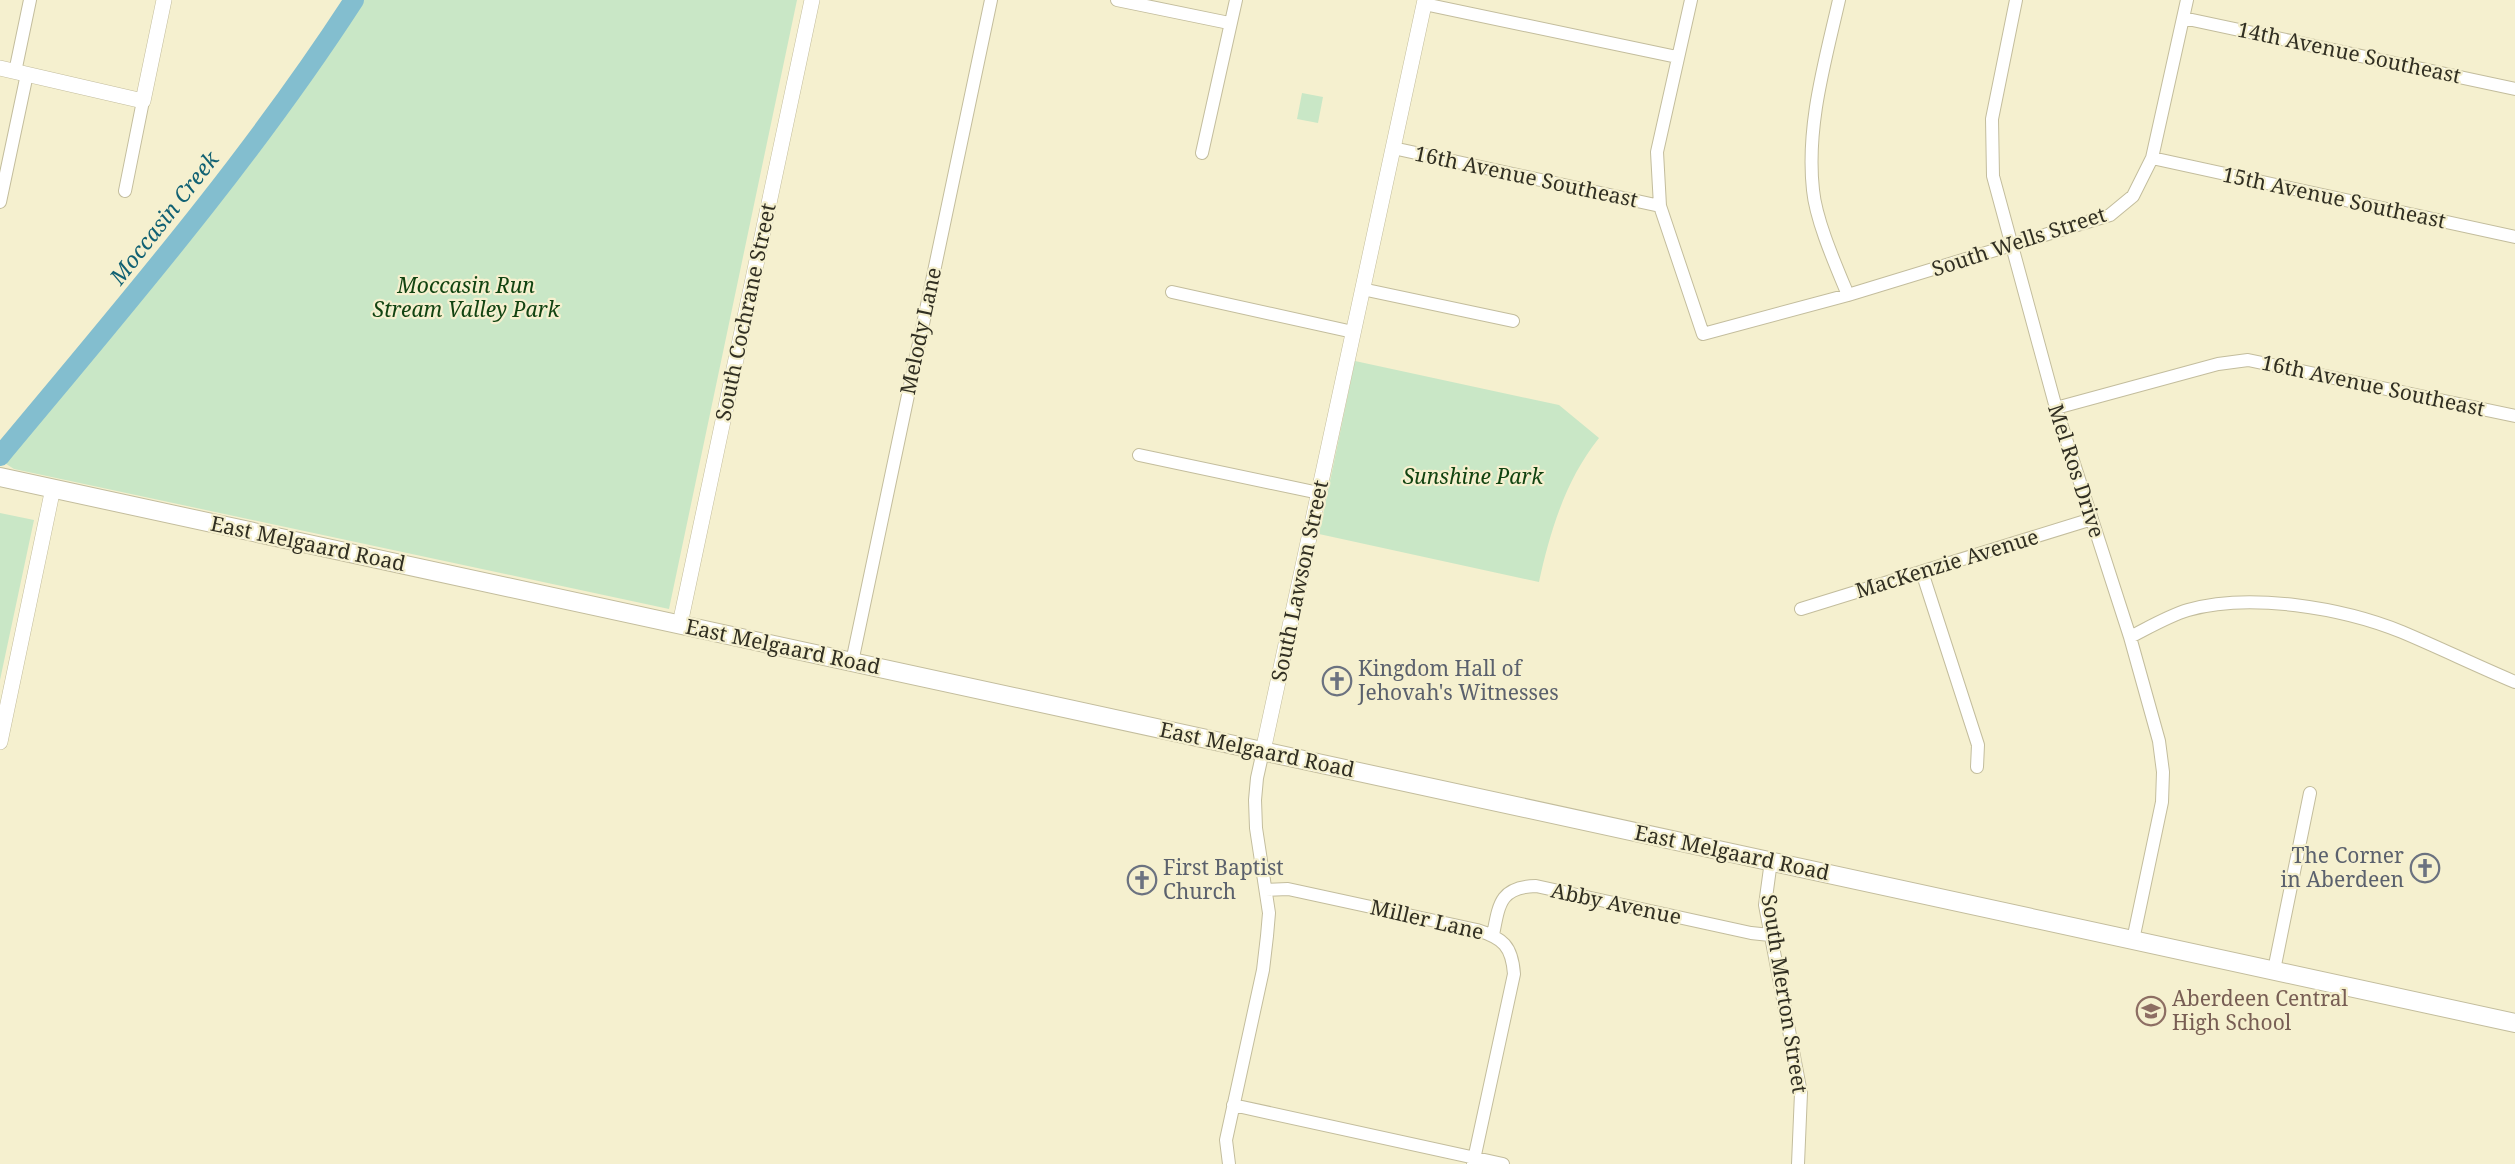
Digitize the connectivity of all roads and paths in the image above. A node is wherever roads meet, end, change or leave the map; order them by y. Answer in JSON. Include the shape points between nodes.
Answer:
{"nodes":[{"id":1,"x":30,"y":0,"type":"edge"},
{"id":2,"x":164,"y":0,"type":"edge"},
{"id":3,"x":812,"y":0,"type":"edge"},
{"id":4,"x":991,"y":0,"type":"edge"},
{"id":5,"x":1118,"y":0,"type":"edge"},
{"id":6,"x":1236,"y":0,"type":"edge"},
{"id":7,"x":1691,"y":0,"type":"edge"},
{"id":8,"x":1839,"y":0,"type":"edge"},
{"id":9,"x":2016,"y":0,"type":"edge"},
{"id":10,"x":2187,"y":0,"type":"edge"},
{"id":11,"x":1424,"y":2,"type":"edge"},
{"id":12,"x":2183,"y":18,"type":"junction"},
{"id":13,"x":1229,"y":23,"type":"junction"},
{"id":14,"x":1677,"y":57,"type":"junction"},
{"id":15,"x":14,"y":71,"type":"edge"},
{"id":16,"x":2515,"y":89,"type":"edge"},
{"id":17,"x":143,"y":101,"type":"junction"},
{"id":18,"x":1393,"y":148,"type":"junction"},
{"id":19,"x":1202,"y":153,"type":"dead end"},
{"id":20,"x":2152,"y":158,"type":"junction"},
{"id":21,"x":124,"y":190,"type":"dead end"},
{"id":22,"x":0,"y":202,"type":"edge"},
{"id":23,"x":1660,"y":206,"type":"junction"},
{"id":24,"x":2515,"y":237,"type":"edge"},
{"id":25,"x":2011,"y":246,"type":"junction"},
{"id":26,"x":1362,"y":289,"type":"junction"},
{"id":27,"x":1173,"y":292,"type":"dead end"},
{"id":28,"x":1848,"y":295,"type":"junction"},
{"id":29,"x":1513,"y":321,"type":"dead end"},
{"id":30,"x":1353,"y":332,"type":"junction"},
{"id":31,"x":2056,"y":408,"type":"junction"},
{"id":32,"x":2515,"y":416,"type":"edge"},
{"id":33,"x":1139,"y":454,"type":"dead end"},
{"id":34,"x":7,"y":478,"type":"edge"},
{"id":35,"x":53,"y":488,"type":"junction"},
{"id":36,"x":1319,"y":493,"type":"junction"},
{"id":37,"x":2092,"y":519,"type":"junction"},
{"id":38,"x":1922,"y":572,"type":"junction"},
{"id":39,"x":1801,"y":609,"type":"dead end"},
{"id":40,"x":680,"y":624,"type":"junction"},
{"id":41,"x":2130,"y":637,"type":"junction"},
{"id":42,"x":852,"y":662,"type":"junction"},
{"id":43,"x":2515,"y":681,"type":"edge"},
{"id":44,"x":0,"y":742,"type":"edge"},
{"id":45,"x":1263,"y":751,"type":"junction"},
{"id":46,"x":1977,"y":767,"type":"dead end"},
{"id":47,"x":2310,"y":793,"type":"dead end"},
{"id":48,"x":1771,"y":861,"type":"junction"},
{"id":49,"x":1266,"y":890,"type":"junction"},
{"id":50,"x":1770,"y":934,"type":"junction"},
{"id":51,"x":1493,"y":935,"type":"junction"},
{"id":52,"x":2133,"y":940,"type":"junction"},
{"id":53,"x":2274,"y":970,"type":"junction"},
{"id":54,"x":2515,"y":1023,"type":"edge"},
{"id":55,"x":1233,"y":1105,"type":"junction"},
{"id":56,"x":1474,"y":1161,"type":"edge"},
{"id":57,"x":1229,"y":1164,"type":"edge"},
{"id":58,"x":1503,"y":1164,"type":"edge"},
{"id":59,"x":1798,"y":1164,"type":"edge"}],
"edges":[{"from":1,"to":15,"type":"street"},
{"from":2,"to":17,"type":"street"},
{"from":3,"to":40,"type":"street","name":"South Cochrane Street"},
{"from":4,"to":42,"type":"street","name":"Melody Lane"},
{"from":5,"to":13,"type":"street"},
{"from":6,"to":13,"type":"street"},
{"from":7,"to":14,"type":"street"},
{"from":8,"to":28,"type":"street","via":[[1813,119],[1813,191]]},
{"from":9,"to":25,"type":"street","name":"Mel Ros Drive","via":[[1992,119],[1993,176]]},
{"from":10,"to":12,"type":"street","name":"South Wells Street"},
{"from":11,"to":14,"type":"street"},
{"from":11,"to":18,"type":"street","name":"South Lawson Street"},
{"from":12,"to":16,"type":"street","name":"14th Avenue Southeast"},
{"from":12,"to":20,"type":"street","name":"South Wells Street"},
{"from":13,"to":19,"type":"street"},
{"from":14,"to":23,"type":"street","via":[[1657,153]]},
{"from":15,"to":17,"type":"street"},
{"from":15,"to":22,"type":"street"},
{"from":17,"to":21,"type":"street"},
{"from":18,"to":23,"type":"street","name":"16th Avenue Southeast"},
{"from":18,"to":26,"type":"street","name":"South Lawson Street"},
{"from":20,"to":24,"type":"street","name":"15th Avenue Southeast"},
{"from":20,"to":25,"type":"street","name":"South Wells Street","via":[[2133,196],[2110,215]]},
{"from":23,"to":28,"type":"street","name":"South Wells Street","via":[[1703,334]]},
{"from":25,"to":28,"type":"street","name":"South Wells Street"},
{"from":25,"to":31,"type":"street","name":"Mel Ros Drive"},
{"from":26,"to":29,"type":"street"},
{"from":26,"to":30,"type":"street","name":"South Lawson Street"},
{"from":27,"to":30,"type":"street"},
{"from":30,"to":36,"type":"street","name":"South Lawson Street"},
{"from":31,"to":32,"type":"street","name":"16th Avenue Southeast","via":[[2218,364],[2248,360]]},
{"from":31,"to":37,"type":"street","name":"Mel Ros Drive"},
{"from":33,"to":36,"type":"street"},
{"from":34,"to":35,"type":"main road","name":"East Melgaard Road"},
{"from":35,"to":40,"type":"main road","name":"East Melgaard Road"},
{"from":35,"to":44,"type":"street"},
{"from":36,"to":45,"type":"street","name":"South Lawson Street"},
{"from":37,"to":38,"type":"street","name":"MacKenzie Avenue"},
{"from":37,"to":41,"type":"street","name":"Mel Ros Drive"},
{"from":38,"to":39,"type":"street","name":"MacKenzie Avenue"},
{"from":38,"to":46,"type":"street","via":[[1978,745]]},
{"from":40,"to":42,"type":"main road","name":"East Melgaard Road"},
{"from":41,"to":43,"type":"street","via":[[2188,610],[2241,602],[2286,604],[2349,616],[2400,632]]},
{"from":41,"to":52,"type":"street","name":"Mel Ros Drive","via":[[2159,741],[2163,772],[2159,819]]},
{"from":42,"to":45,"type":"main road","name":"East Melgaard Road"},
{"from":45,"to":48,"type":"main road","name":"East Melgaard Road"},
{"from":45,"to":49,"type":"street","name":"South Lawson Street","via":[[1255,800]]},
{"from":47,"to":53,"type":"street"},
{"from":48,"to":50,"type":"street","name":"South Merton Street","via":[[1765,905]]},
{"from":48,"to":52,"type":"main road","name":"East Melgaard Road"},
{"from":49,"to":51,"type":"street","name":"Miller Lane","via":[[1288,889]]},
{"from":49,"to":55,"type":"street","name":"South Lawson Street","via":[[1269,913],[1263,970]]},
{"from":50,"to":51,"type":"street","name":"Abby Avenue","via":[[1523,886],[1507,893],[1502,900]]},
{"from":50,"to":59,"type":"street","name":"South Merton Street","via":[[1801,1093]]},
{"from":51,"to":56,"type":"street","name":"Miller Lane","via":[[1512,956],[1514,974]]},
{"from":52,"to":53,"type":"main road","name":"East Melgaard Road"},
{"from":53,"to":54,"type":"main road","name":"East Melgaard Road"},
{"from":55,"to":56,"type":"street"},
{"from":55,"to":57,"type":"street","name":"South Lawson Street","via":[[1226,1140]]},
{"from":56,"to":58,"type":"street"}]}
